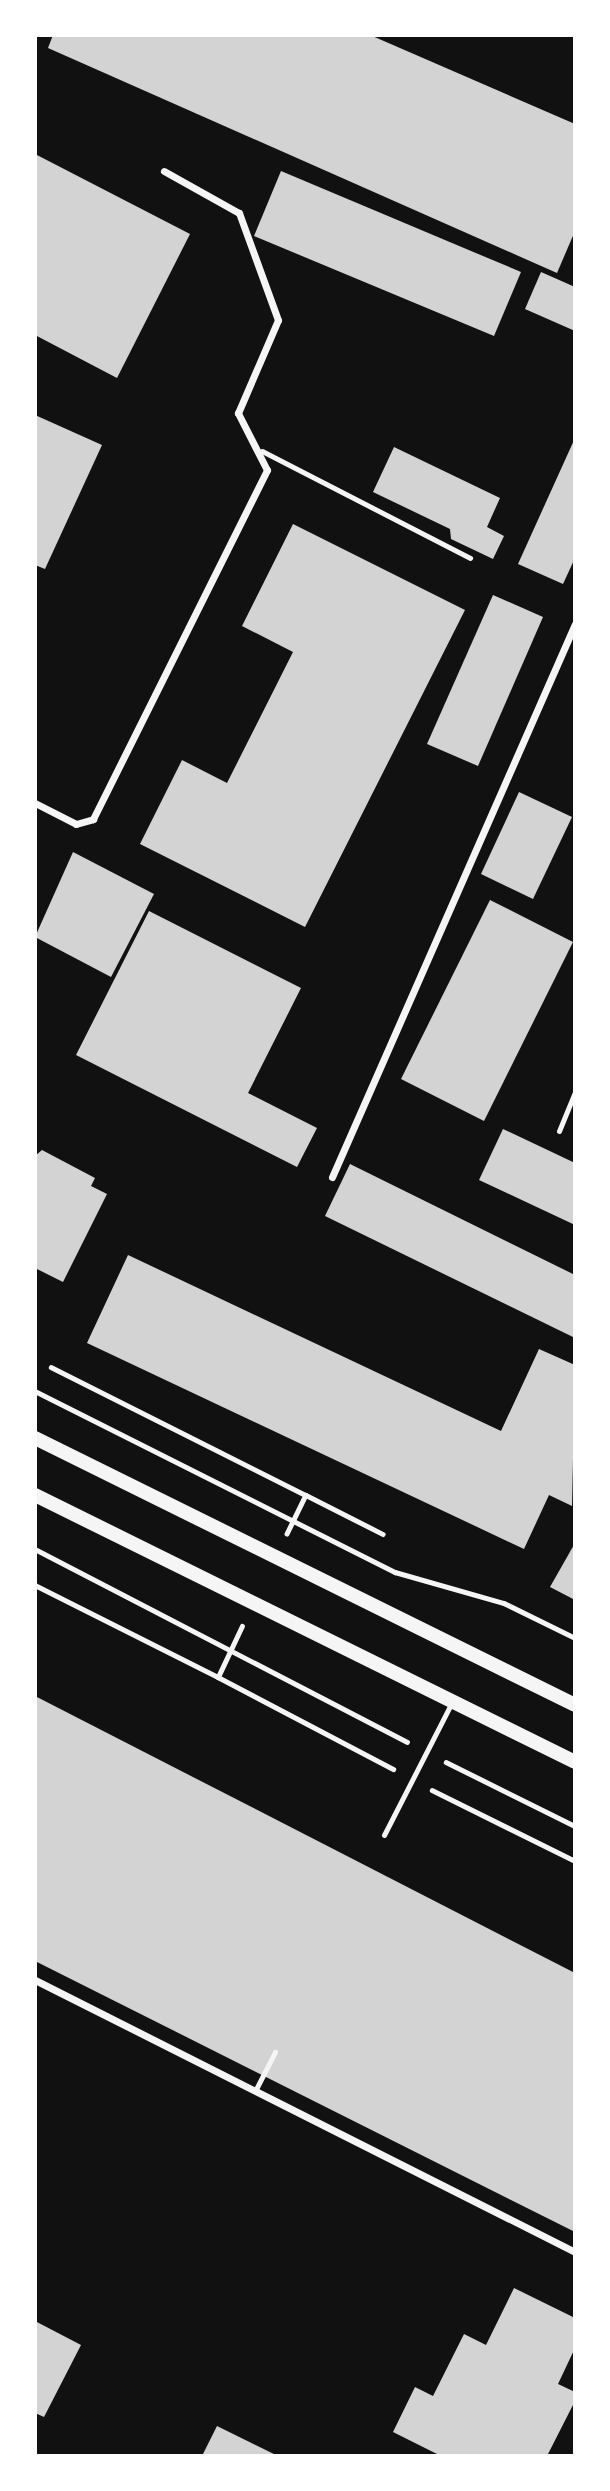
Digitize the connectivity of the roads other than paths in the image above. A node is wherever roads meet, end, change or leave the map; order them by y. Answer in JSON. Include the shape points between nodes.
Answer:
{"nodes":[{"id":1,"x":164,"y":171,"type":"dead end"},
{"id":2,"x":262,"y":451,"type":"junction"},
{"id":3,"x":470,"y":558,"type":"dead end"},
{"id":4,"x":575,"y":624,"type":"edge"},
{"id":5,"x":35,"y":803,"type":"edge"},
{"id":6,"x":575,"y":1092,"type":"edge"},
{"id":7,"x":559,"y":1131,"type":"dead end"},
{"id":8,"x":332,"y":1177,"type":"dead end"},
{"id":9,"x":35,"y":1438,"type":"edge"},
{"id":10,"x":35,"y":1495,"type":"edge"},
{"id":11,"x":453,"y":1701,"type":"junction"},
{"id":12,"x":575,"y":1704,"type":"edge"},
{"id":13,"x":575,"y":1762,"type":"edge"},
{"id":14,"x":384,"y":1835,"type":"dead end"},
{"id":15,"x":35,"y":1980,"type":"edge"},
{"id":16,"x":275,"y":2052,"type":"dead end"},
{"id":17,"x":255,"y":2091,"type":"junction"},
{"id":18,"x":575,"y":2252,"type":"edge"}],
"edges":[{"from":1,"to":2,"type":"street","via":[[239,213],[278,320],[238,413]]},
{"from":2,"to":3,"type":"lane"},
{"from":2,"to":5,"type":"street","via":[[267,470],[93,819],[76,824]]},
{"from":4,"to":8,"type":"street"},
{"from":6,"to":7,"type":"lane"},
{"from":9,"to":12,"type":"main road"},
{"from":10,"to":11,"type":"main road"},
{"from":11,"to":13,"type":"main road"},
{"from":11,"to":14,"type":"lane"},
{"from":15,"to":17,"type":"street"},
{"from":16,"to":17,"type":"lane"},
{"from":17,"to":18,"type":"street"}]}
